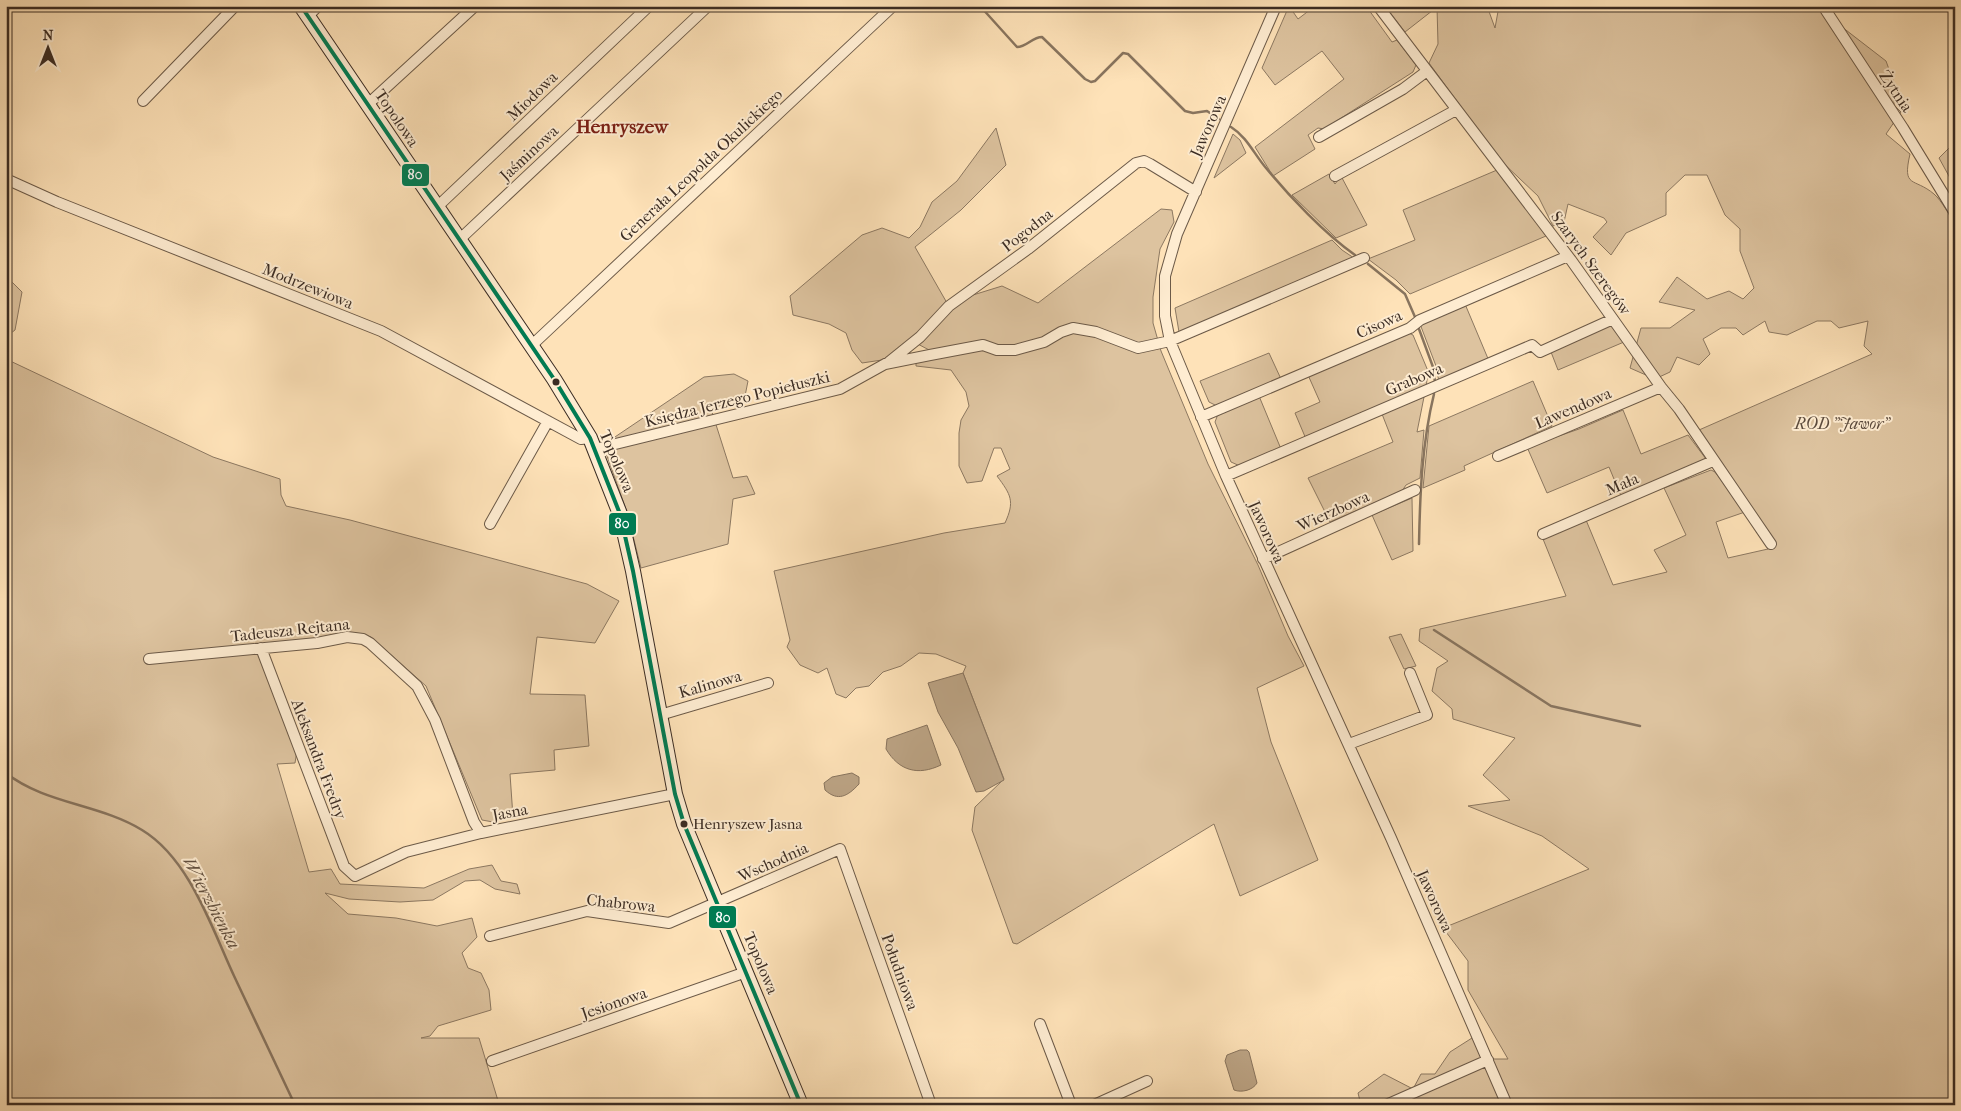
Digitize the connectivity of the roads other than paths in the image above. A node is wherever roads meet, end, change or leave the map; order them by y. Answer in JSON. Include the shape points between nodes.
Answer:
{"nodes":[{"id":1,"x":235,"y":6,"type":"edge"},
{"id":2,"x":475,"y":6,"type":"edge"},
{"id":3,"x":649,"y":6,"type":"edge"},
{"id":4,"x":708,"y":6,"type":"edge"},
{"id":5,"x":893,"y":6,"type":"edge"},
{"id":6,"x":1276,"y":6,"type":"edge"},
{"id":7,"x":1378,"y":6,"type":"edge"},
{"id":8,"x":1823,"y":6,"type":"edge"},
{"id":9,"x":309,"y":9,"type":"edge"},
{"id":10,"x":1427,"y":71,"type":"junction"},
{"id":11,"x":143,"y":101,"type":"dead end"},
{"id":12,"x":367,"y":105,"type":"junction"},
{"id":13,"x":1456,"y":110,"type":"junction"},
{"id":14,"x":1318,"y":137,"type":"dead end"},
{"id":15,"x":1335,"y":176,"type":"dead end"},
{"id":16,"x":6,"y":179,"type":"edge"},
{"id":17,"x":1196,"y":192,"type":"junction"},
{"id":18,"x":437,"y":208,"type":"junction"},
{"id":19,"x":1955,"y":213,"type":"edge"},
{"id":20,"x":459,"y":240,"type":"junction"},
{"id":21,"x":1568,"y":256,"type":"junction"},
{"id":22,"x":1364,"y":258,"type":"dead end"},
{"id":23,"x":1613,"y":320,"type":"junction"},
{"id":24,"x":1170,"y":341,"type":"junction"},
{"id":25,"x":531,"y":346,"type":"junction"},
{"id":26,"x":885,"y":364,"type":"junction"},
{"id":27,"x":1661,"y":387,"type":"junction"},
{"id":28,"x":1201,"y":417,"type":"junction"},
{"id":29,"x":548,"y":421,"type":"junction"},
{"id":30,"x":592,"y":443,"type":"junction"},
{"id":31,"x":1498,"y":456,"type":"dead end"},
{"id":32,"x":1713,"y":461,"type":"junction"},
{"id":33,"x":1226,"y":476,"type":"junction"},
{"id":34,"x":1415,"y":490,"type":"dead end"},
{"id":35,"x":490,"y":524,"type":"dead end"},
{"id":36,"x":1543,"y":534,"type":"dead end"},
{"id":37,"x":1771,"y":544,"type":"dead end"},
{"id":38,"x":1263,"y":559,"type":"junction"},
{"id":39,"x":261,"y":648,"type":"junction"},
{"id":40,"x":149,"y":659,"type":"dead end"},
{"id":41,"x":1410,"y":673,"type":"dead end"},
{"id":42,"x":768,"y":683,"type":"dead end"},
{"id":43,"x":660,"y":714,"type":"junction"},
{"id":44,"x":1349,"y":744,"type":"junction"},
{"id":45,"x":675,"y":794,"type":"junction"},
{"id":46,"x":481,"y":833,"type":"junction"},
{"id":47,"x":840,"y":849,"type":"joint"},
{"id":48,"x":355,"y":876,"type":"joint"},
{"id":49,"x":717,"y":903,"type":"junction"},
{"id":50,"x":490,"y":936,"type":"dead end"},
{"id":51,"x":746,"y":972,"type":"junction"},
{"id":52,"x":1040,"y":1024,"type":"dead end"},
{"id":53,"x":1488,"y":1060,"type":"junction"},
{"id":54,"x":492,"y":1061,"type":"dead end"},
{"id":55,"x":1147,"y":1081,"type":"dead end"},
{"id":56,"x":801,"y":1105,"type":"edge"},
{"id":57,"x":931,"y":1105,"type":"edge"},
{"id":58,"x":1071,"y":1105,"type":"edge"},
{"id":59,"x":1094,"y":1105,"type":"edge"},
{"id":60,"x":1386,"y":1105,"type":"edge"},
{"id":61,"x":1507,"y":1105,"type":"edge"}],
"edges":[{"from":1,"to":11,"type":"street"},
{"from":2,"to":12,"type":"street"},
{"from":3,"to":18,"type":"street","name":"Miodowa"},
{"from":4,"to":20,"type":"street","name":"Jaśminowa"},
{"from":5,"to":25,"type":"street","name":"Generała Leopolda Okulickiego"},
{"from":6,"to":17,"type":"street","name":"Jaworowa"},
{"from":7,"to":10,"type":"street","name":"Szarych Szeregów"},
{"from":8,"to":19,"type":"street","name":"Żytnia"},
{"from":9,"to":12,"type":"street","name":"Topolowa"},
{"from":10,"to":13,"type":"street","name":"Szarych Szeregów"},
{"from":10,"to":14,"type":"street","via":[[1403,89]]},
{"from":12,"to":18,"type":"street","name":"Topolowa"},
{"from":13,"to":15,"type":"street"},
{"from":13,"to":21,"type":"street","name":"Szarych Szeregów"},
{"from":16,"to":29,"type":"street","name":"Modrzewiowa","via":[[381,331]]},
{"from":17,"to":24,"type":"street","name":"Jaworowa","via":[[1177,234],[1165,276],[1165,316]]},
{"from":17,"to":26,"type":"street","name":"Pogodna","via":[[1144,161],[1136,163],[1028,249],[949,306],[920,337]]},
{"from":18,"to":20,"type":"street","name":"Topolowa"},
{"from":20,"to":25,"type":"street","name":"Topolowa"},
{"from":21,"to":23,"type":"street","name":"Szarych Szeregów"},
{"from":21,"to":28,"type":"street","name":"Cisowa"},
{"from":22,"to":24,"type":"street","name":"Księdza Jerzego Popiełuszki"},
{"from":23,"to":27,"type":"street","name":"Szarych Szeregów"},
{"from":23,"to":33,"type":"street","name":"Grabowa","via":[[1540,352],[1532,345]]},
{"from":24,"to":26,"type":"street","name":"Księdza Jerzego Popiełuszki","via":[[1138,348],[1096,332],[1073,328],[1044,342],[1015,350],[997,350],[983,345]]},
{"from":24,"to":28,"type":"street","name":"Jaworowa"},
{"from":25,"to":30,"type":"street","name":"Topolowa"},
{"from":26,"to":30,"type":"street","name":"Księdza Jerzego Popiełuszki","via":[[840,389]]},
{"from":27,"to":31,"type":"street","name":"Lawendowa"},
{"from":27,"to":32,"type":"street","name":"Szarych Szeregów"},
{"from":28,"to":33,"type":"street","name":"Jaworowa"},
{"from":29,"to":30,"type":"street","name":"Modrzewiowa"},
{"from":29,"to":35,"type":"street"},
{"from":30,"to":43,"type":"street","name":"Topolowa","via":[[620,514]]},
{"from":32,"to":36,"type":"street","name":"Mała"},
{"from":32,"to":37,"type":"street","name":"Szarych Szeregów"},
{"from":33,"to":38,"type":"street","name":"Jaworowa"},
{"from":34,"to":38,"type":"street","name":"Wierzbowa"},
{"from":38,"to":44,"type":"street","name":"Jaworowa"},
{"from":39,"to":40,"type":"street","name":"Tadeusza Rejtana"},
{"from":39,"to":46,"type":"street","name":"Tadeusza Rejtana","via":[[347,638],[364,639],[370,643],[417,686],[435,720]]},
{"from":39,"to":48,"type":"street","name":"Aleksandra Fredry","via":[[344,866]]},
{"from":41,"to":44,"type":"street","via":[[1427,714]]},
{"from":42,"to":43,"type":"street","name":"Kalinowa"},
{"from":43,"to":45,"type":"street","name":"Topolowa"},
{"from":44,"to":53,"type":"street","name":"Jaworowa"},
{"from":45,"to":46,"type":"street","name":"Jasna"},
{"from":45,"to":49,"type":"street","name":"Topolowa"},
{"from":46,"to":48,"type":"street","name":"Jasna","via":[[406,852]]},
{"from":47,"to":49,"type":"street","name":"Wschodnia"},
{"from":47,"to":57,"type":"street","name":"Południowa"},
{"from":49,"to":50,"type":"street","name":"Chabrowa","via":[[669,923],[586,911]]},
{"from":49,"to":51,"type":"street","name":"Topolowa"},
{"from":51,"to":54,"type":"street","name":"Jesionowa"},
{"from":51,"to":56,"type":"street","name":"Topolowa"},
{"from":52,"to":58,"type":"street"},
{"from":53,"to":60,"type":"street"},
{"from":53,"to":61,"type":"street","name":"Jaworowa"},
{"from":55,"to":59,"type":"street"}]}
